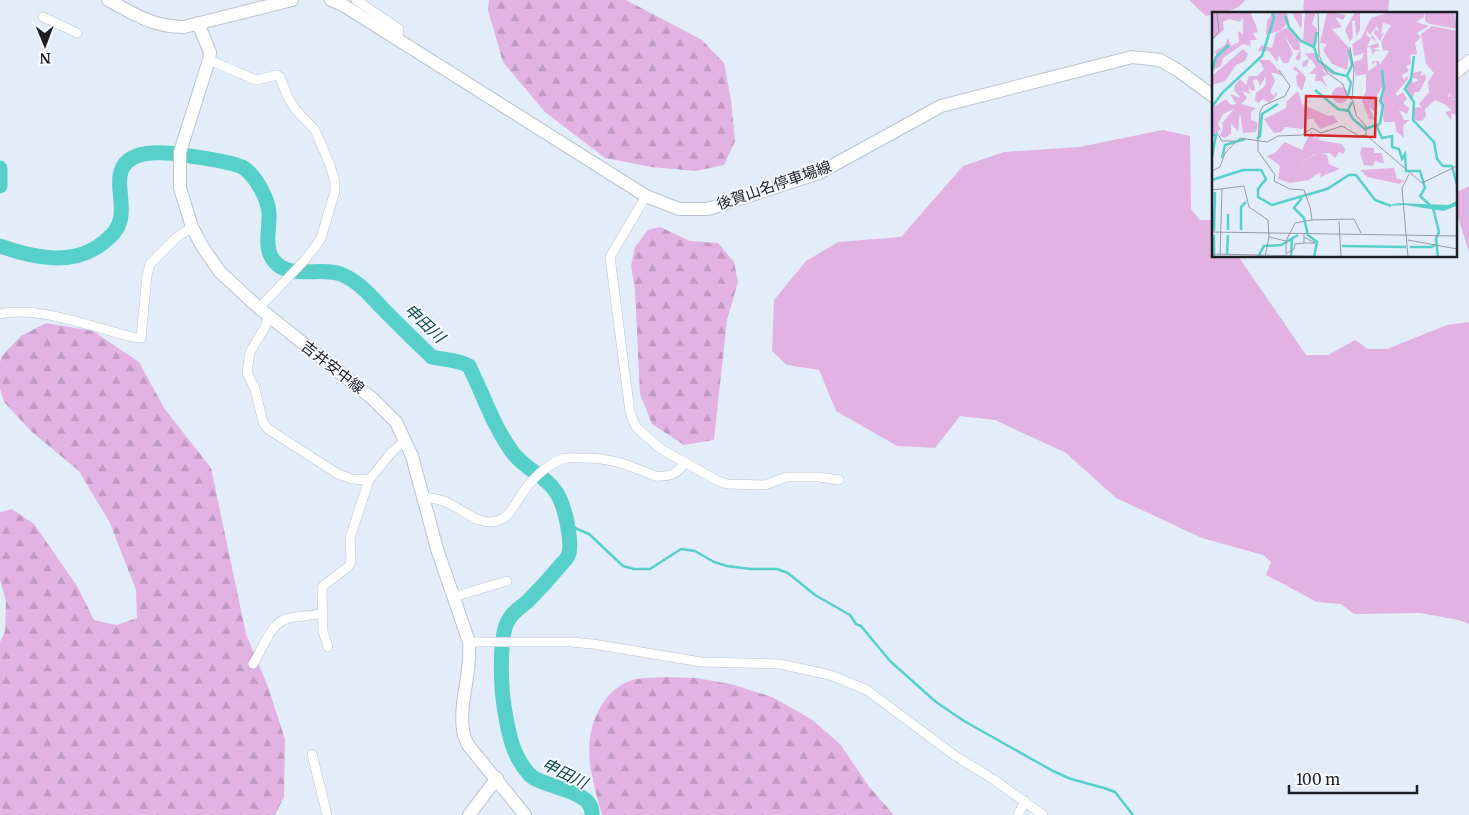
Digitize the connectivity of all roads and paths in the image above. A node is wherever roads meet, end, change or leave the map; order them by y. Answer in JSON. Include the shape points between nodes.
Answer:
{"nodes":[{"id":1,"x":108,"y":0,"type":"edge"},
{"id":2,"x":292,"y":0,"type":"edge"},
{"id":3,"x":331,"y":0,"type":"edge"},
{"id":4,"x":356,"y":0,"type":"edge"},
{"id":5,"x":271,"y":2,"type":"edge"},
{"id":6,"x":43,"y":17,"type":"dead end"},
{"id":7,"x":198,"y":23,"type":"junction"},
{"id":8,"x":77,"y":33,"type":"dead end"},
{"id":9,"x":397,"y":39,"type":"junction"},
{"id":10,"x":209,"y":60,"type":"junction"},
{"id":11,"x":1469,"y":61,"type":"edge"},
{"id":12,"x":1456,"y":72,"type":"edge"},
{"id":13,"x":1212,"y":95,"type":"edge"},
{"id":14,"x":646,"y":196,"type":"junction"},
{"id":15,"x":192,"y":227,"type":"junction"},
{"id":16,"x":264,"y":312,"type":"junction"},
{"id":17,"x":0,"y":314,"type":"edge"},
{"id":18,"x":405,"y":440,"type":"junction"},
{"id":19,"x":684,"y":463,"type":"junction"},
{"id":20,"x":369,"y":480,"type":"junction"},
{"id":21,"x":839,"y":480,"type":"dead end"},
{"id":22,"x":422,"y":497,"type":"junction"},
{"id":23,"x":507,"y":581,"type":"dead end"},
{"id":24,"x":453,"y":597,"type":"junction"},
{"id":25,"x":322,"y":613,"type":"junction"},
{"id":26,"x":476,"y":642,"type":"junction"},
{"id":27,"x":328,"y":647,"type":"dead end"},
{"id":28,"x":252,"y":664,"type":"dead end"},
{"id":29,"x":312,"y":754,"type":"dead end"},
{"id":30,"x":497,"y":778,"type":"junction"},
{"id":31,"x":1025,"y":801,"type":"junction"},
{"id":32,"x":327,"y":815,"type":"edge"},
{"id":33,"x":469,"y":815,"type":"edge"},
{"id":34,"x":525,"y":815,"type":"edge"},
{"id":35,"x":1018,"y":815,"type":"edge"},
{"id":36,"x":1043,"y":815,"type":"edge"}],
"edges":[{"from":1,"to":7,"type":"main road","via":[[160,25],[184,27]]},
{"from":2,"to":5,"type":"main road"},
{"from":3,"to":9,"type":"main road","name":"後賀山名停車場線"},
{"from":4,"to":9,"type":"street","via":[[400,29]]},
{"from":5,"to":7,"type":"main road"},
{"from":6,"to":8,"type":"street"},
{"from":7,"to":10,"type":"main road","via":[[210,52]]},
{"from":9,"to":14,"type":"main road","name":"後賀山名停車場線"},
{"from":10,"to":15,"type":"main road","name":"吉井安中線","via":[[180,152],[180,188]]},
{"from":10,"to":16,"type":"street","via":[[256,80],[280,77],[295,109],[315,130],[335,182],[321,238]]},
{"from":11,"to":12,"type":"main road"},
{"from":13,"to":14,"type":"main road","name":"後賀山名停車場線","via":[[1160,60],[1132,57],[942,106],[820,173],[708,209],[679,208]]},
{"from":14,"to":19,"type":"street","via":[[610,257],[630,412],[638,429]]},
{"from":15,"to":16,"type":"main road","name":"吉井安中線","via":[[220,272]]},
{"from":15,"to":17,"type":"street","via":[[150,264],[146,275],[141,338],[30,312]]},
{"from":16,"to":18,"type":"main road","name":"吉井安中線","via":[[373,399],[396,422]]},
{"from":16,"to":20,"type":"street","via":[[265,327],[250,352],[247,364],[263,422],[268,429],[338,474]]},
{"from":18,"to":20,"type":"street"},
{"from":18,"to":22,"type":"main road","name":"吉井安中線"},
{"from":19,"to":21,"type":"street","via":[[728,484],[765,485],[786,477],[819,476]]},
{"from":19,"to":22,"type":"street","via":[[674,474],[655,476],[616,460],[564,458],[530,482],[506,517],[498,521],[478,520],[449,503]]},
{"from":20,"to":25,"type":"street","via":[[350,538],[351,562],[323,586]]},
{"from":22,"to":24,"type":"main road","name":"吉井安中線"},
{"from":23,"to":24,"type":"street"},
{"from":24,"to":26,"type":"main road","name":"吉井安中線"},
{"from":25,"to":27,"type":"street"},
{"from":25,"to":28,"type":"street","via":[[288,618],[276,624]]},
{"from":26,"to":30,"type":"main road","name":"吉井安中線","via":[[471,658],[463,731],[468,745]]},
{"from":26,"to":31,"type":"street","via":[[593,644],[701,662],[780,664],[830,675],[867,690],[954,755]]},
{"from":29,"to":32,"type":"street"},
{"from":30,"to":33,"type":"main road"},
{"from":30,"to":34,"type":"main road","name":"吉井安中線"},
{"from":31,"to":35,"type":"street"},
{"from":31,"to":36,"type":"street"}]}
